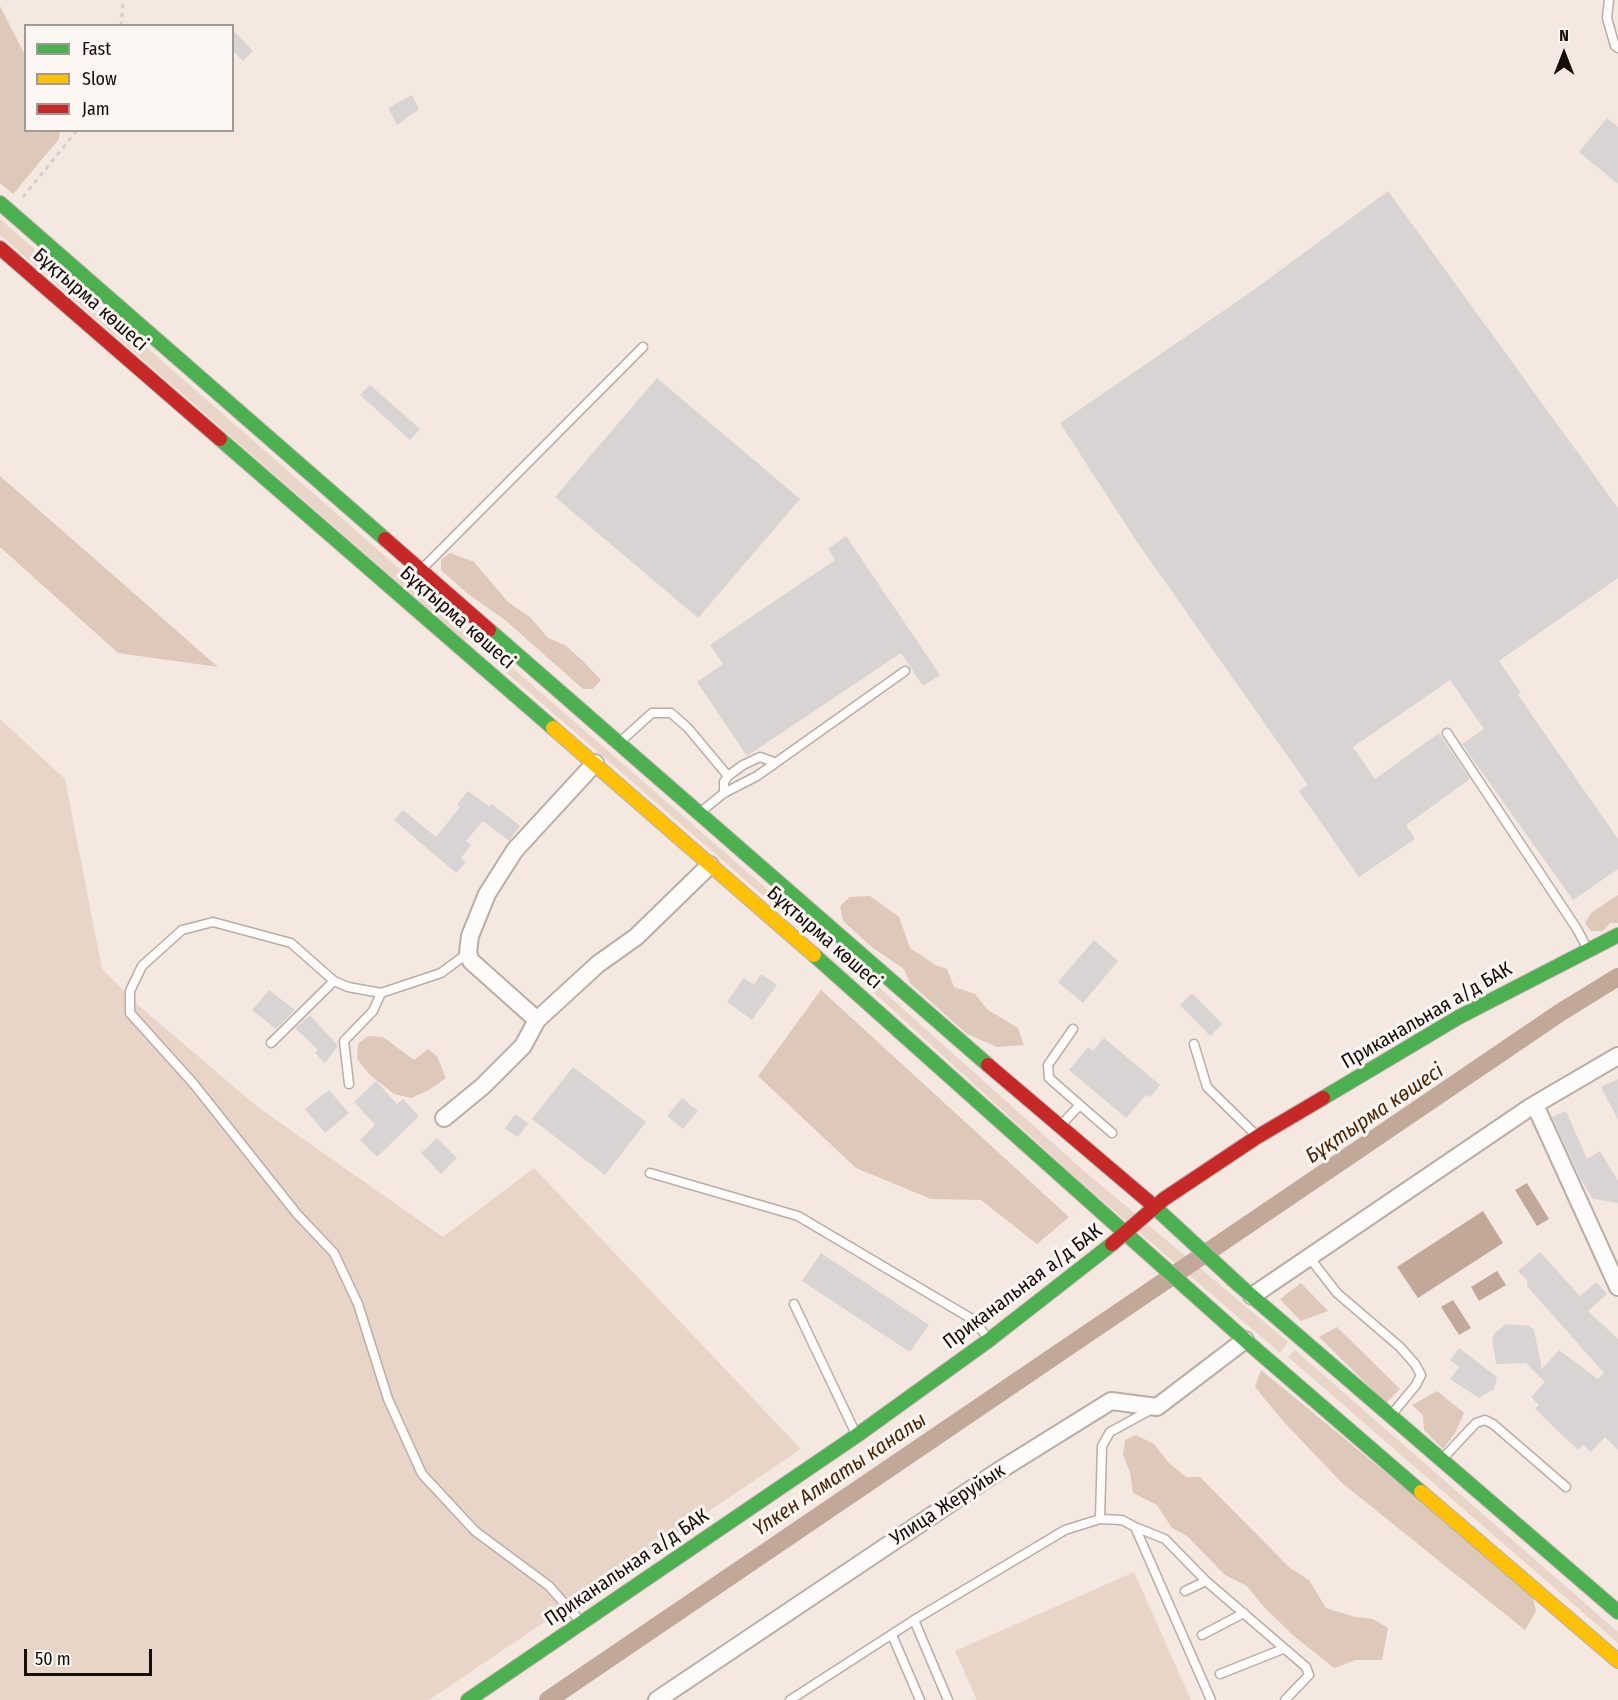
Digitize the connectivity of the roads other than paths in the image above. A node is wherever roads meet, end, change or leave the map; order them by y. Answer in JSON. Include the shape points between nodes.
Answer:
{"nodes":[{"id":1,"x":1609,"y":0,"type":"edge"},
{"id":2,"x":1618,"y":48,"type":"edge"},
{"id":3,"x":5,"y":208,"type":"edge"},
{"id":4,"x":0,"y":248,"type":"edge"},
{"id":5,"x":643,"y":347,"type":"dead end"},
{"id":6,"x":421,"y":570,"type":"junction"},
{"id":7,"x":485,"y":647,"type":"junction"},
{"id":8,"x":905,"y":671,"type":"dead end"},
{"id":9,"x":1447,"y":733,"type":"dead end"},
{"id":10,"x":619,"y":743,"type":"junction"},
{"id":11,"x":774,"y":762,"type":"junction"},
{"id":12,"x":595,"y":763,"type":"junction"},
{"id":13,"x":728,"y":776,"type":"junction"},
{"id":14,"x":724,"y":793,"type":"junction"},
{"id":15,"x":700,"y":813,"type":"junction"},
{"id":16,"x":710,"y":865,"type":"junction"},
{"id":17,"x":1618,"y":935,"type":"edge"},
{"id":18,"x":831,"y":948,"type":"junction"},
{"id":19,"x":1588,"y":949,"type":"junction"},
{"id":20,"x":468,"y":953,"type":"junction"},
{"id":21,"x":334,"y":981,"type":"junction"},
{"id":22,"x":381,"y":993,"type":"junction"},
{"id":23,"x":537,"y":1020,"type":"junction"},
{"id":24,"x":1073,"y":1029,"type":"dead end"},
{"id":25,"x":271,"y":1043,"type":"dead end"},
{"id":26,"x":1194,"y":1044,"type":"dead end"},
{"id":27,"x":1618,"y":1056,"type":"edge"},
{"id":28,"x":350,"y":1084,"type":"dead end"},
{"id":29,"x":1535,"y":1105,"type":"junction"},
{"id":30,"x":1079,"y":1106,"type":"junction"},
{"id":31,"x":444,"y":1118,"type":"dead end"},
{"id":32,"x":1059,"y":1126,"type":"junction"},
{"id":33,"x":1112,"y":1133,"type":"dead end"},
{"id":34,"x":1257,"y":1137,"type":"junction"},
{"id":35,"x":650,"y":1173,"type":"dead end"},
{"id":36,"x":1155,"y":1207,"type":"junction"},
{"id":37,"x":1127,"y":1232,"type":"junction"},
{"id":38,"x":1309,"y":1257,"type":"junction"},
{"id":39,"x":1618,"y":1287,"type":"edge"},
{"id":40,"x":1252,"y":1296,"type":"junction"},
{"id":41,"x":794,"y":1304,"type":"dead end"},
{"id":42,"x":989,"y":1340,"type":"junction"},
{"id":43,"x":1245,"y":1340,"type":"junction"},
{"id":44,"x":1157,"y":1407,"type":"junction"},
{"id":45,"x":1390,"y":1416,"type":"junction"},
{"id":46,"x":856,"y":1436,"type":"junction"},
{"id":47,"x":1443,"y":1459,"type":"junction"},
{"id":48,"x":1566,"y":1487,"type":"dead end"},
{"id":49,"x":1100,"y":1519,"type":"junction"},
{"id":50,"x":1135,"y":1527,"type":"junction"},
{"id":51,"x":1206,"y":1581,"type":"junction"},
{"id":52,"x":1185,"y":1591,"type":"dead end"},
{"id":53,"x":1618,"y":1612,"type":"edge"},
{"id":54,"x":1244,"y":1613,"type":"junction"},
{"id":55,"x":914,"y":1620,"type":"junction"},
{"id":56,"x":582,"y":1623,"type":"junction"},
{"id":57,"x":892,"y":1635,"type":"junction"},
{"id":58,"x":1202,"y":1635,"type":"dead end"},
{"id":59,"x":1283,"y":1649,"type":"junction"},
{"id":60,"x":1618,"y":1661,"type":"edge"},
{"id":61,"x":1220,"y":1674,"type":"dead end"},
{"id":62,"x":468,"y":1700,"type":"edge"},
{"id":63,"x":657,"y":1700,"type":"edge"},
{"id":64,"x":790,"y":1700,"type":"edge"},
{"id":65,"x":920,"y":1700,"type":"edge"},
{"id":66,"x":948,"y":1700,"type":"edge"},
{"id":67,"x":1211,"y":1700,"type":"edge"},
{"id":68,"x":1285,"y":1700,"type":"edge"}],
"edges":[{"from":1,"to":2,"type":"lane","via":[[1607,18]]},
{"from":3,"to":6,"type":"main road","name":"Бұқтырма көшесі"},
{"from":4,"to":7,"type":"main road","name":"Бұқтырма көшесі"},
{"from":5,"to":6,"type":"lane"},
{"from":6,"to":7,"type":"main road","name":"Бұқтырма көшесі"},
{"from":7,"to":10,"type":"main road","name":"Бұқтырма көшесі"},
{"from":7,"to":12,"type":"main road","name":"Бұқтырма көшесі"},
{"from":8,"to":11,"type":"lane"},
{"from":9,"to":19,"type":"lane"},
{"from":10,"to":13,"type":"lane","via":[[652,712],[671,713]]},
{"from":10,"to":15,"type":"main road","name":"Бұқтырма көшесі"},
{"from":11,"to":13,"type":"lane","via":[[760,757]]},
{"from":11,"to":14,"type":"lane"},
{"from":12,"to":16,"type":"main road","name":"Бұқтырма көшесі"},
{"from":12,"to":20,"type":"street","via":[[515,850],[487,894],[470,936]]},
{"from":13,"to":14,"type":"lane"},
{"from":14,"to":15,"type":"lane"},
{"from":15,"to":18,"type":"main road","name":"Бұқтырма көшесі"},
{"from":16,"to":18,"type":"main road","name":"Бұқтырма көшесі"},
{"from":16,"to":23,"type":"street","via":[[636,937],[598,964]]},
{"from":17,"to":19,"type":"main road","name":"Приканальная а/д БАК"},
{"from":18,"to":32,"type":"main road","name":"Бұқтырма көшесі"},
{"from":18,"to":37,"type":"main road","name":"Бұқтырма көшесі"},
{"from":19,"to":34,"type":"main road","name":"Приканальная а/д БАК","via":[[1459,1017]]},
{"from":20,"to":22,"type":"lane","via":[[441,973]]},
{"from":20,"to":23,"type":"street","via":[[471,961]]},
{"from":21,"to":22,"type":"lane"},
{"from":21,"to":25,"type":"lane"},
{"from":21,"to":56,"type":"lane","via":[[291,943],[213,922],[182,930],[142,966],[130,991],[130,1013],[334,1253],[358,1304],[388,1399],[422,1474],[475,1531],[549,1586]]},
{"from":22,"to":28,"type":"lane","via":[[373,1011],[344,1041]]},
{"from":23,"to":31,"type":"street","via":[[523,1046]]},
{"from":24,"to":30,"type":"lane","via":[[1048,1065],[1048,1072],[1054,1085]]},
{"from":26,"to":34,"type":"lane","via":[[1207,1087]]},
{"from":27,"to":29,"type":"street"},
{"from":29,"to":38,"type":"street"},
{"from":29,"to":39,"type":"street"},
{"from":30,"to":32,"type":"lane"},
{"from":30,"to":33,"type":"lane"},
{"from":32,"to":36,"type":"main road","name":"Бұқтырма көшесі"},
{"from":34,"to":36,"type":"main road","name":"Приканальная а/д БАК"},
{"from":35,"to":42,"type":"lane","via":[[798,1216],[972,1320]]},
{"from":36,"to":37,"type":"main road","name":"Приканальная а/д БАК"},
{"from":36,"to":40,"type":"main road","name":"Бұқтырма көшесі"},
{"from":37,"to":42,"type":"main road","name":"Приканальная а/д БАК"},
{"from":37,"to":43,"type":"main road","name":"Бұқтырма көшесі"},
{"from":38,"to":40,"type":"street"},
{"from":38,"to":45,"type":"lane","via":[[1337,1293],[1415,1364],[1420,1375],[1416,1385]]},
{"from":40,"to":45,"type":"main road","name":"Бұқтырма көшесі"},
{"from":41,"to":46,"type":"lane"},
{"from":42,"to":46,"type":"main road","name":"Приканальная а/д БАК"},
{"from":43,"to":44,"type":"street"},
{"from":43,"to":60,"type":"main road","name":"Бұқтырма көшесі"},
{"from":44,"to":49,"type":"lane","via":[[1110,1432],[1102,1446]]},
{"from":44,"to":63,"type":"street","name":"Улица Жеруйык","via":[[1111,1401],[997,1472]]},
{"from":45,"to":47,"type":"main road","name":"Бұқтырма көшесі"},
{"from":46,"to":56,"type":"main road","name":"Приканальная а/д БАК"},
{"from":47,"to":48,"type":"lane","via":[[1476,1423],[1485,1420]]},
{"from":47,"to":53,"type":"main road","name":"Бұқтырма көшесі"},
{"from":49,"to":50,"type":"lane","via":[[1122,1520]]},
{"from":49,"to":55,"type":"lane","via":[[1065,1530]]},
{"from":50,"to":51,"type":"lane","via":[[1165,1539]]},
{"from":50,"to":67,"type":"lane"},
{"from":51,"to":52,"type":"lane"},
{"from":51,"to":54,"type":"lane"},
{"from":54,"to":58,"type":"lane"},
{"from":54,"to":59,"type":"lane"},
{"from":55,"to":57,"type":"lane"},
{"from":55,"to":66,"type":"lane"},
{"from":56,"to":62,"type":"main road","name":"Приканальная а/д БАК"},
{"from":57,"to":64,"type":"lane"},
{"from":57,"to":65,"type":"lane"},
{"from":59,"to":61,"type":"lane"},
{"from":59,"to":68,"type":"lane","via":[[1309,1670],[1309,1675]]}]}
